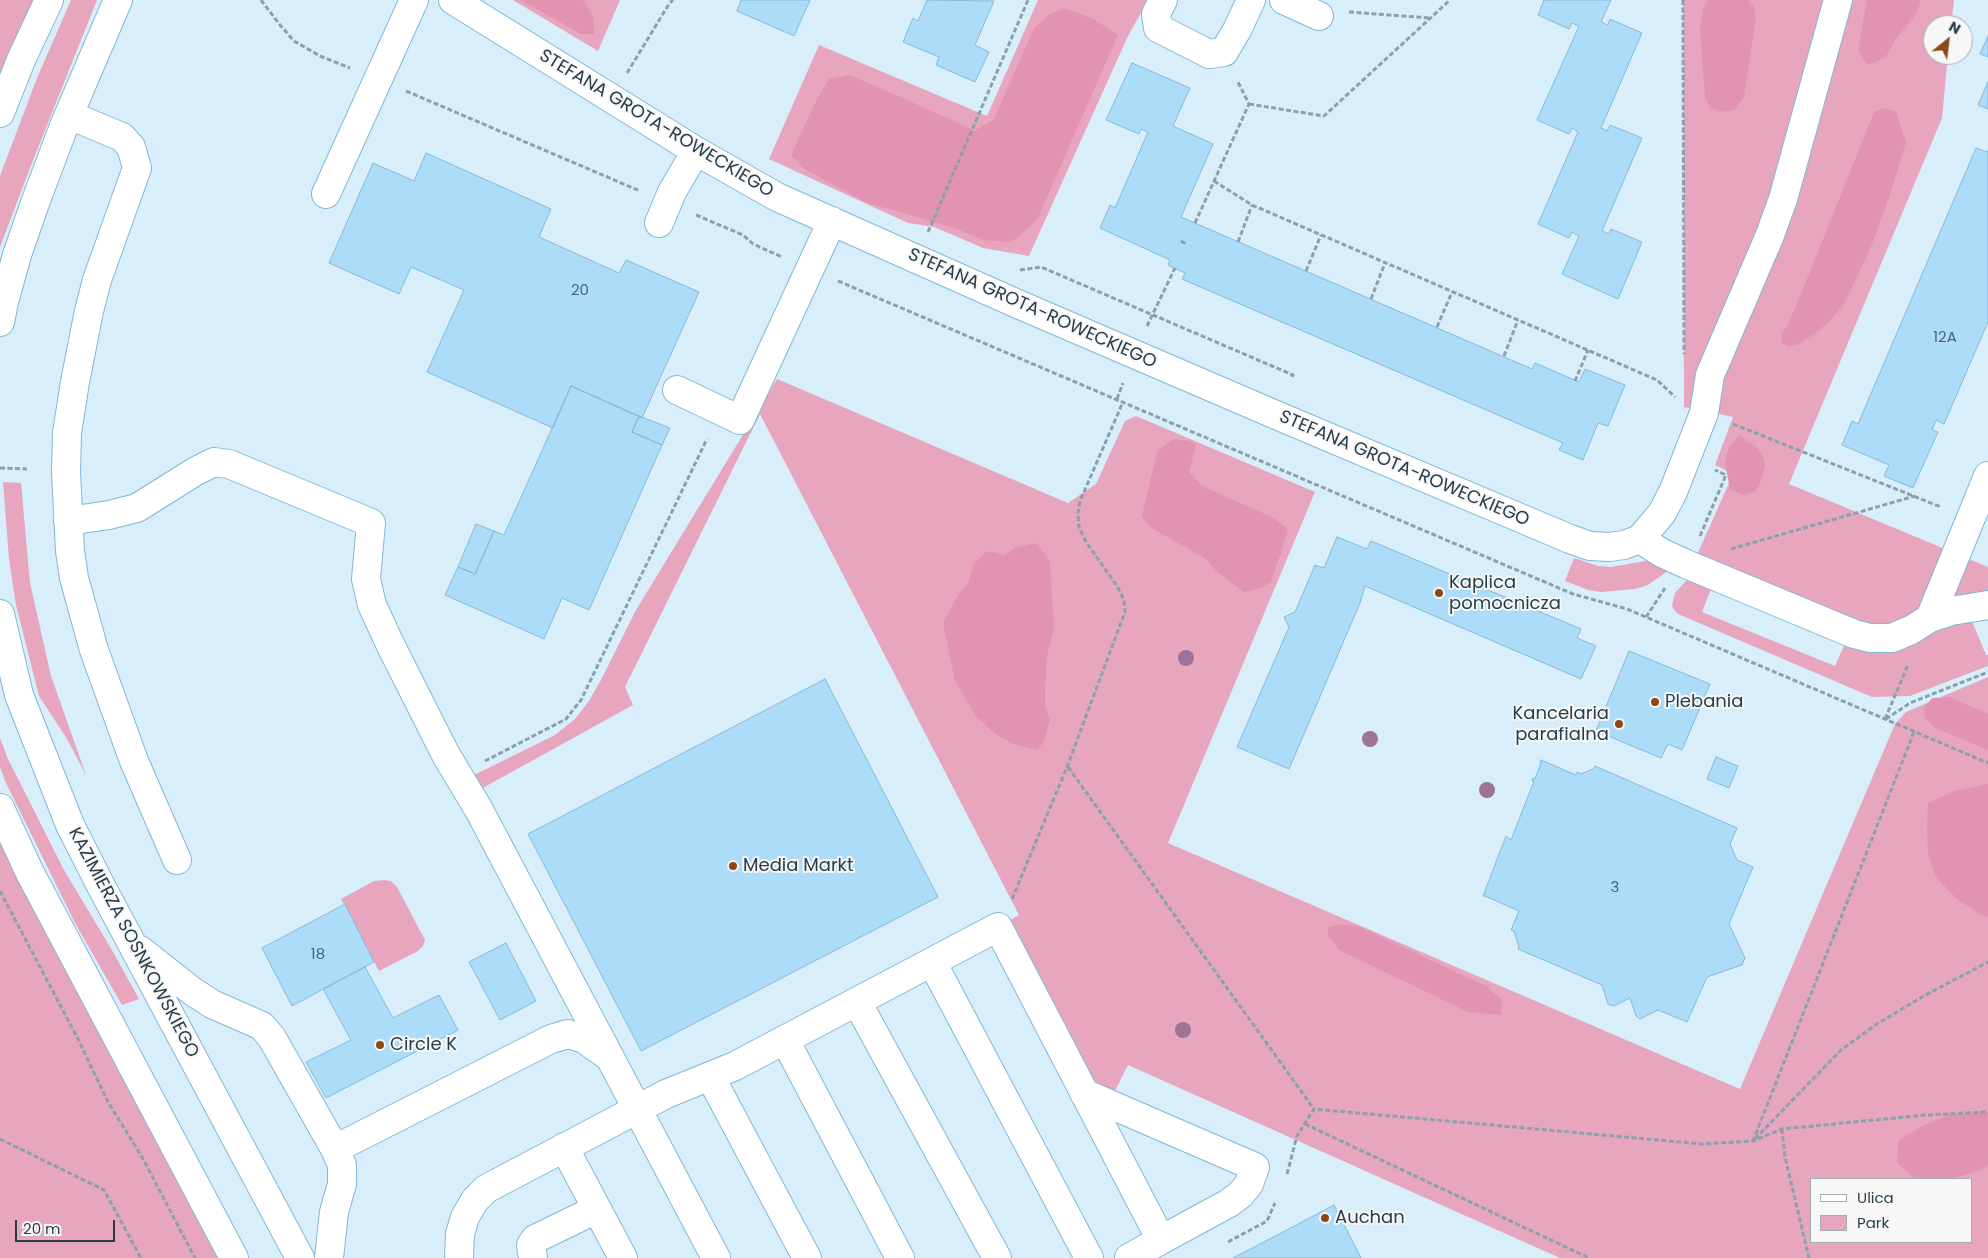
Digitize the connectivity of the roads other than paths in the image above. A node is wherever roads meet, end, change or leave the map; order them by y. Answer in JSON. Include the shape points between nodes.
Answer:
{"nodes":[{"id":1,"x":49,"y":0,"type":"edge"},
{"id":2,"x":118,"y":0,"type":"edge"},
{"id":3,"x":414,"y":0,"type":"edge"},
{"id":4,"x":453,"y":0,"type":"edge"},
{"id":5,"x":1163,"y":0,"type":"edge"},
{"id":6,"x":1251,"y":0,"type":"edge"},
{"id":7,"x":1284,"y":0,"type":"edge"},
{"id":8,"x":1838,"y":0,"type":"edge"},
{"id":9,"x":1319,"y":16,"type":"road end"},
{"id":10,"x":0,"y":114,"type":"edge"},
{"id":11,"x":69,"y":115,"type":"junction"},
{"id":12,"x":696,"y":151,"type":"junction"},
{"id":13,"x":326,"y":194,"type":"dead end"},
{"id":14,"x":663,"y":213,"type":"road end"},
{"id":15,"x":832,"y":222,"type":"junction"},
{"id":16,"x":0,"y":322,"type":"edge"},
{"id":17,"x":677,"y":390,"type":"dead end"},
{"id":18,"x":1988,"y":476,"type":"edge"},
{"id":19,"x":68,"y":521,"type":"junction"},
{"id":20,"x":1640,"y":539,"type":"junction"},
{"id":21,"x":1988,"y":605,"type":"edge"},
{"id":22,"x":0,"y":614,"type":"edge"},
{"id":23,"x":1921,"y":624,"type":"junction"},
{"id":24,"x":0,"y":808,"type":"edge"},
{"id":25,"x":177,"y":860,"type":"dead end"},
{"id":26,"x":131,"y":943,"type":"junction"},
{"id":27,"x":932,"y":962,"type":"junction"},
{"id":28,"x":857,"y":1002,"type":"junction"},
{"id":29,"x":785,"y":1040,"type":"junction"},
{"id":30,"x":609,"y":1057,"type":"junction"},
{"id":31,"x":710,"y":1076,"type":"junction"},
{"id":32,"x":1084,"y":1093,"type":"junction"},
{"id":33,"x":638,"y":1109,"type":"junction"},
{"id":34,"x":564,"y":1147,"type":"junction"},
{"id":35,"x":335,"y":1149,"type":"junction"},
{"id":36,"x":597,"y":1209,"type":"junction"},
{"id":37,"x":1161,"y":1240,"type":"junction"},
{"id":38,"x":234,"y":1258,"type":"edge"},
{"id":39,"x":300,"y":1258,"type":"edge"},
{"id":40,"x":329,"y":1258,"type":"edge"},
{"id":41,"x":459,"y":1258,"type":"edge"},
{"id":42,"x":533,"y":1258,"type":"edge"},
{"id":43,"x":624,"y":1258,"type":"edge"},
{"id":44,"x":716,"y":1258,"type":"edge"},
{"id":45,"x":807,"y":1258,"type":"edge"},
{"id":46,"x":900,"y":1258,"type":"edge"},
{"id":47,"x":997,"y":1258,"type":"edge"},
{"id":48,"x":1089,"y":1258,"type":"edge"},
{"id":49,"x":1129,"y":1258,"type":"edge"}],
"edges":[{"from":1,"to":10,"type":"street"},
{"from":2,"to":11,"type":"street"},
{"from":3,"to":13,"type":"street"},
{"from":4,"to":12,"type":"street","name":"STEFANA GROTA-ROWECKIEGO"},
{"from":5,"to":6,"type":"street","via":[[1156,14],[1158,28],[1209,54],[1230,41]]},
{"from":7,"to":9,"type":"street"},
{"from":8,"to":20,"type":"street","via":[[1770,235],[1710,374],[1704,414],[1673,492],[1662,513]]},
{"from":11,"to":16,"type":"street","via":[[17,255]]},
{"from":11,"to":19,"type":"street","via":[[122,137],[131,147],[137,168],[97,280],[83,340],[67,432]]},
{"from":12,"to":14,"type":"street"},
{"from":12,"to":15,"type":"street","name":"STEFANA GROTA-ROWECKIEGO","via":[[777,197]]},
{"from":15,"to":17,"type":"street","via":[[740,420]]},
{"from":15,"to":20,"type":"street","name":"STEFANA GROTA-ROWECKIEGO","via":[[1020,306],[1570,539],[1590,546],[1609,547]]},
{"from":18,"to":23,"type":"street"},
{"from":19,"to":25,"type":"street","via":[[74,578],[94,650],[134,760]]},
{"from":19,"to":30,"type":"street","via":[[137,508],[214,462],[230,464],[371,523],[366,579],[372,605],[446,755],[479,810]]},
{"from":20,"to":23,"type":"street","via":[[1686,564],[1854,634],[1892,638]]},
{"from":21,"to":23,"type":"street","via":[[1952,611]]},
{"from":22,"to":26,"type":"street","name":"KAZIMIERZA SOSNKOWSKIEGO","via":[[19,695],[42,755],[70,825]]},
{"from":24,"to":38,"type":"street","via":[[29,871]]},
{"from":26,"to":35,"type":"street","via":[[212,1004],[262,1026]]},
{"from":26,"to":39,"type":"street","name":"KAZIMIERZA SOSNKOWSKIEGO"},
{"from":27,"to":28,"type":"street"},
{"from":27,"to":32,"type":"street","via":[[998,927]]},
{"from":27,"to":48,"type":"street"},
{"from":28,"to":29,"type":"street"},
{"from":28,"to":47,"type":"street"},
{"from":29,"to":31,"type":"street"},
{"from":29,"to":46,"type":"street"},
{"from":30,"to":33,"type":"street"},
{"from":30,"to":35,"type":"street","via":[[584,1039],[568,1034],[551,1039]]},
{"from":31,"to":33,"type":"street"},
{"from":31,"to":45,"type":"street"},
{"from":32,"to":37,"type":"street"},
{"from":32,"to":37,"type":"street","via":[[1255,1166],[1249,1184],[1236,1198]]},
{"from":33,"to":34,"type":"street"},
{"from":33,"to":44,"type":"street"},
{"from":34,"to":36,"type":"street"},
{"from":34,"to":41,"type":"street","via":[[486,1189],[475,1200],[460,1234]]},
{"from":35,"to":40,"type":"street","via":[[342,1165],[342,1184],[334,1212]]},
{"from":36,"to":42,"type":"street","via":[[535,1239],[531,1245]]},
{"from":36,"to":43,"type":"street"},
{"from":37,"to":49,"type":"street"}]}
